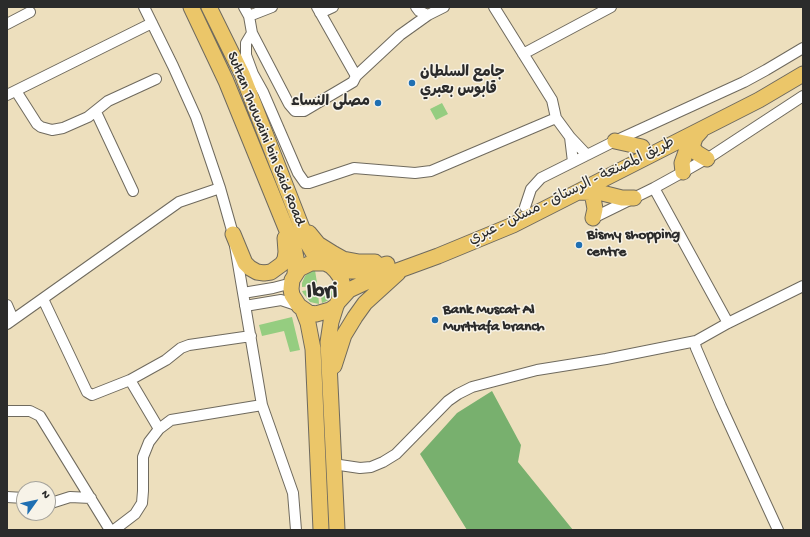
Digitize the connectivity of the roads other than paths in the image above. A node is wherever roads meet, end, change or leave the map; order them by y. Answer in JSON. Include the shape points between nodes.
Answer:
{"nodes":[{"id":1,"x":144,"y":7,"type":"edge"},
{"id":2,"x":191,"y":7,"type":"edge"},
{"id":3,"x":209,"y":7,"type":"edge"},
{"id":4,"x":272,"y":7,"type":"edge"},
{"id":5,"x":333,"y":7,"type":"edge"},
{"id":6,"x":416,"y":7,"type":"edge"},
{"id":7,"x":444,"y":7,"type":"edge"},
{"id":8,"x":494,"y":7,"type":"edge"},
{"id":9,"x":611,"y":7,"type":"edge"},
{"id":10,"x":318,"y":10,"type":"edge"},
{"id":11,"x":30,"y":12,"type":"dead end"},
{"id":12,"x":247,"y":12,"type":"edge"},
{"id":13,"x":428,"y":15,"type":"junction"},
{"id":14,"x":7,"y":24,"type":"edge"},
{"id":15,"x":152,"y":24,"type":"junction"},
{"id":16,"x":252,"y":33,"type":"junction"},
{"id":17,"x":803,"y":48,"type":"edge"},
{"id":18,"x":523,"y":54,"type":"junction"},
{"id":19,"x":803,"y":62,"type":"edge"},
{"id":20,"x":803,"y":74,"type":"edge"},
{"id":21,"x":356,"y":76,"type":"junction"},
{"id":22,"x":156,"y":79,"type":"dead end"},
{"id":23,"x":11,"y":93,"type":"edge"},
{"id":24,"x":803,"y":96,"type":"edge"},
{"id":25,"x":96,"y":112,"type":"junction"},
{"id":26,"x":556,"y":118,"type":"junction"},
{"id":27,"x":700,"y":132,"type":"junction"},
{"id":28,"x":570,"y":137,"type":"junction"},
{"id":29,"x":615,"y":141,"type":"junction"},
{"id":30,"x":642,"y":147,"type":"junction"},
{"id":31,"x":587,"y":155,"type":"junction"},
{"id":32,"x":706,"y":158,"type":"junction"},
{"id":33,"x":573,"y":162,"type":"junction"},
{"id":34,"x":682,"y":172,"type":"junction"},
{"id":35,"x":220,"y":188,"type":"junction"},
{"id":36,"x":654,"y":188,"type":"junction"},
{"id":37,"x":133,"y":191,"type":"dead end"},
{"id":38,"x":585,"y":192,"type":"junction"},
{"id":39,"x":289,"y":195,"type":"junction"},
{"id":40,"x":634,"y":198,"type":"junction"},
{"id":41,"x":525,"y":208,"type":"junction"},
{"id":42,"x":593,"y":218,"type":"joint"},
{"id":43,"x":282,"y":220,"type":"junction"},
{"id":44,"x":233,"y":234,"type":"junction"},
{"id":45,"x":401,"y":264,"type":"junction"},
{"id":46,"x":333,"y":268,"type":"junction"},
{"id":47,"x":293,"y":278,"type":"junction"},
{"id":48,"x":803,"y":286,"type":"edge"},
{"id":49,"x":243,"y":293,"type":"junction"},
{"id":50,"x":43,"y":299,"type":"junction"},
{"id":51,"x":337,"y":304,"type":"junction"},
{"id":52,"x":7,"y":305,"type":"edge"},
{"id":53,"x":245,"y":306,"type":"junction"},
{"id":54,"x":301,"y":308,"type":"junction"},
{"id":55,"x":10,"y":321,"type":"edge"},
{"id":56,"x":728,"y":323,"type":"junction"},
{"id":57,"x":250,"y":336,"type":"junction"},
{"id":58,"x":696,"y":341,"type":"junction"},
{"id":59,"x":130,"y":380,"type":"junction"},
{"id":60,"x":331,"y":401,"type":"junction"},
{"id":61,"x":262,"y":405,"type":"junction"},
{"id":62,"x":7,"y":411,"type":"edge"},
{"id":63,"x":159,"y":429,"type":"junction"},
{"id":64,"x":333,"y":464,"type":"junction"},
{"id":65,"x":91,"y":498,"type":"junction"},
{"id":66,"x":56,"y":501,"type":"edge"},
{"id":67,"x":110,"y":530,"type":"edge"},
{"id":68,"x":114,"y":530,"type":"edge"},
{"id":69,"x":296,"y":530,"type":"edge"},
{"id":70,"x":321,"y":530,"type":"edge"},
{"id":71,"x":336,"y":530,"type":"edge"},
{"id":72,"x":778,"y":530,"type":"edge"}],
"edges":[{"from":1,"to":15,"type":"street"},
{"from":2,"to":43,"type":"highway","name":"Sultan Thuwaini bin Said Road","via":[[226,81]]},
{"from":3,"to":39,"type":"highway","name":"Sultan Thuwaini bin Said Road","via":[[242,74]]},
{"from":4,"to":12,"type":"street"},
{"from":5,"to":10,"type":"street"},
{"from":6,"to":13,"type":"street"},
{"from":7,"to":13,"type":"street"},
{"from":8,"to":18,"type":"street"},
{"from":9,"to":18,"type":"street"},
{"from":10,"to":21,"type":"street"},
{"from":11,"to":14,"type":"street"},
{"from":12,"to":16,"type":"street"},
{"from":13,"to":21,"type":"street","via":[[400,35]]},
{"from":15,"to":23,"type":"street"},
{"from":15,"to":35,"type":"street","via":[[196,116]]},
{"from":16,"to":21,"type":"street","via":[[295,111],[304,111],[315,105],[353,82]]},
{"from":16,"to":26,"type":"street","via":[[246,43],[246,55],[298,173],[305,183],[354,168],[415,173],[431,171]]},
{"from":17,"to":29,"type":"street","via":[[744,82]]},
{"from":18,"to":26,"type":"street","via":[[552,100]]},
{"from":19,"to":30,"type":"highway","name":"طريق المصنعة - الرستاق - مسكن - عبري","via":[[745,96]]},
{"from":20,"to":27,"type":"highway","name":"طريق المصنعة - الرستاق - مسكن - عبري"},
{"from":22,"to":25,"type":"street","via":[[113,99]]},
{"from":23,"to":25,"type":"street","via":[[33,120],[46,129],[63,128]]},
{"from":24,"to":32,"type":"street"},
{"from":25,"to":37,"type":"street"},
{"from":26,"to":28,"type":"street"},
{"from":27,"to":32,"type":"highway","via":[[692,147]]},
{"from":27,"to":34,"type":"highway","via":[[689,145],[682,163]]},
{"from":27,"to":38,"type":"highway","name":"طريق المصنعة - الرستاق - مسكن - عبري"},
{"from":28,"to":31,"type":"street"},
{"from":28,"to":33,"type":"street"},
{"from":29,"to":30,"type":"highway"},
{"from":29,"to":31,"type":"street"},
{"from":30,"to":41,"type":"highway","name":"طريق المصنعة - الرستاق - مسكن - عبري"},
{"from":31,"to":33,"type":"street"},
{"from":32,"to":34,"type":"street"},
{"from":33,"to":41,"type":"street","via":[[541,178],[529,193]]},
{"from":34,"to":36,"type":"street"},
{"from":35,"to":44,"type":"street"},
{"from":35,"to":50,"type":"street","via":[[179,202]]},
{"from":36,"to":40,"type":"street"},
{"from":36,"to":56,"type":"street"},
{"from":38,"to":40,"type":"highway"},
{"from":38,"to":42,"type":"highway","via":[[595,209]]},
{"from":38,"to":45,"type":"highway","name":"طريق المصنعة - الرستاق - مسكن - عبري","via":[[444,254]]},
{"from":39,"to":45,"type":"highway","via":[[307,231],[318,244],[334,254],[358,262]]},
{"from":39,"to":46,"type":"highway","name":"Sultan Thuwaini bin Said Road","via":[[315,256]]},
{"from":40,"to":42,"type":"street"},
{"from":41,"to":45,"type":"highway","name":"طريق المصنعة - الرستاق - مسكن - عبري"},
{"from":43,"to":44,"type":"highway","via":[[285,259],[270,272],[257,272],[245,263]]},
{"from":43,"to":47,"type":"highway","name":"Sultan Thuwaini bin Said Road","via":[[296,258]]},
{"from":44,"to":49,"type":"street"},
{"from":45,"to":46,"type":"highway","name":"طريق المصنعة - الرستاق - مسكن - عبري","via":[[362,271]]},
{"from":45,"to":51,"type":"highway","name":"طريق المصنعة - الرستاق - مسكن - عبري","via":[[349,290]]},
{"from":45,"to":60,"type":"highway","via":[[365,303],[346,330],[334,362]]},
{"from":46,"to":47,"type":"highway","via":[[317,262],[311,263],[305,265]]},
{"from":46,"to":51,"type":"highway","via":[[341,278],[343,286]]},
{"from":47,"to":49,"type":"street","via":[[273,288]]},
{"from":47,"to":54,"type":"highway","via":[[292,295]]},
{"from":48,"to":56,"type":"street"},
{"from":49,"to":53,"type":"street"},
{"from":50,"to":55,"type":"street"},
{"from":50,"to":59,"type":"street","via":[[87,392],[92,395]]},
{"from":51,"to":54,"type":"highway","via":[[330,310],[316,314]]},
{"from":51,"to":60,"type":"highway","via":[[328,342]]},
{"from":52,"to":55,"type":"street"},
{"from":53,"to":54,"type":"street","via":[[281,300]]},
{"from":53,"to":57,"type":"street"},
{"from":54,"to":70,"type":"highway","via":[[308,323],[314,350]]},
{"from":56,"to":58,"type":"street"},
{"from":57,"to":59,"type":"street","via":[[189,345]]},
{"from":57,"to":61,"type":"street"},
{"from":58,"to":64,"type":"street","via":[[537,370],[472,387],[448,401],[399,450],[383,462],[360,468]]},
{"from":58,"to":72,"type":"street","via":[[696,348],[718,399]]},
{"from":59,"to":63,"type":"street"},
{"from":60,"to":64,"type":"highway"},
{"from":61,"to":63,"type":"street","via":[[171,420]]},
{"from":61,"to":69,"type":"street","via":[[293,493]]},
{"from":62,"to":65,"type":"street","via":[[30,411],[40,416]]},
{"from":63,"to":68,"type":"street","via":[[149,442],[143,457],[142,503],[136,514]]},
{"from":64,"to":71,"type":"highway"},
{"from":65,"to":66,"type":"street","via":[[70,497]]},
{"from":65,"to":67,"type":"street"}]}
